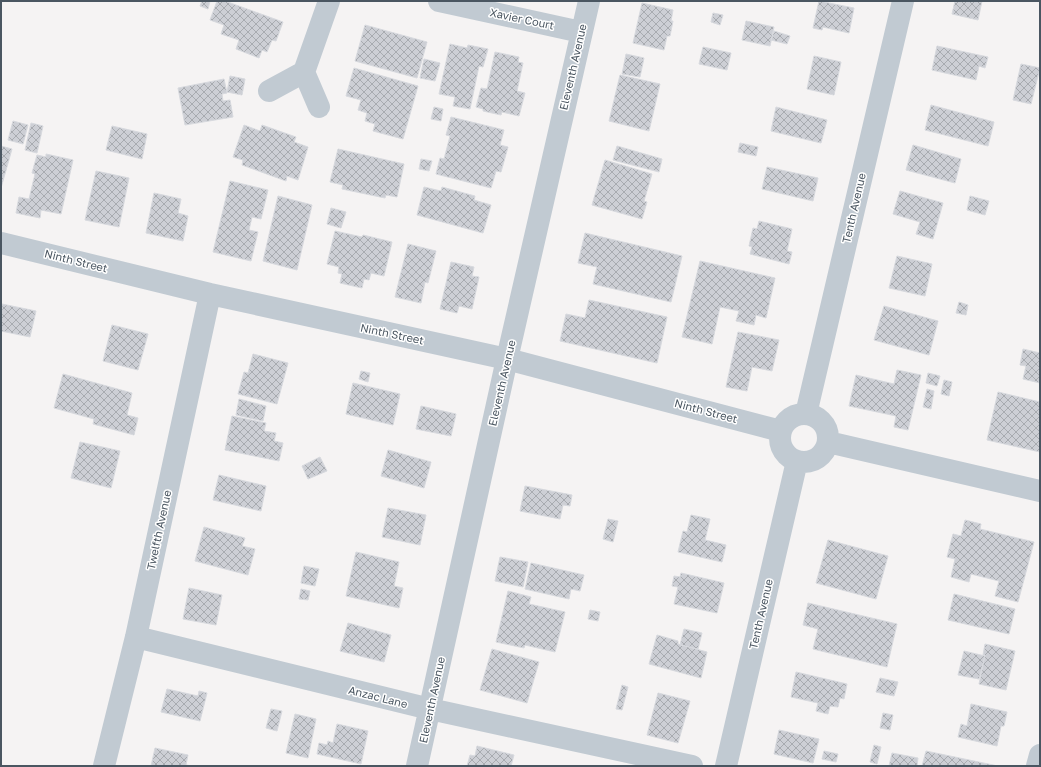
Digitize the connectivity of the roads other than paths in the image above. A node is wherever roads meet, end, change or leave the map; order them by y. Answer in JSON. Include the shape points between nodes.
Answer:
{"nodes":[{"id":1,"x":329,"y":1,"type":"edge"},
{"id":2,"x":439,"y":1,"type":"edge"},
{"id":3,"x":588,"y":1,"type":"edge"},
{"id":4,"x":903,"y":1,"type":"edge"},
{"id":5,"x":581,"y":32,"type":"junction"},
{"id":6,"x":304,"y":72,"type":"junction"},
{"id":7,"x":269,"y":91,"type":"dead end"},
{"id":8,"x":320,"y":107,"type":"dead end"},
{"id":9,"x":1,"y":243,"type":"edge"},
{"id":10,"x":210,"y":294,"type":"junction"},
{"id":11,"x":507,"y":359,"type":"junction"},
{"id":12,"x":806,"y":414,"type":"junction"},
{"id":13,"x":781,"y":431,"type":"junction"},
{"id":14,"x":828,"y":442,"type":"junction"},
{"id":15,"x":797,"y":461,"type":"junction"},
{"id":16,"x":1040,"y":491,"type":"edge"},
{"id":17,"x":136,"y":636,"type":"junction"},
{"id":18,"x":430,"y":710,"type":"junction"},
{"id":19,"x":1040,"y":755,"type":"edge"},
{"id":20,"x":104,"y":766,"type":"edge"},
{"id":21,"x":417,"y":766,"type":"edge"},
{"id":22,"x":692,"y":766,"type":"edge"},
{"id":23,"x":726,"y":766,"type":"edge"},
{"id":24,"x":1038,"y":766,"type":"edge"}],
"edges":[{"from":1,"to":6,"type":"street"},
{"from":2,"to":5,"type":"street","name":"Xavier Court"},
{"from":3,"to":5,"type":"street","name":"Eleventh Avenue"},
{"from":4,"to":12,"type":"street","name":"Tenth Avenue"},
{"from":5,"to":11,"type":"street","name":"Eleventh Avenue"},
{"from":6,"to":7,"type":"street"},
{"from":6,"to":8,"type":"street"},
{"from":9,"to":10,"type":"street","name":"Ninth Street"},
{"from":10,"to":11,"type":"street","name":"Ninth Street"},
{"from":10,"to":17,"type":"street","name":"Twelfth Avenue"},
{"from":11,"to":13,"type":"street","name":"Ninth Street"},
{"from":11,"to":18,"type":"street","name":"Eleventh Avenue"},
{"from":12,"to":13,"type":"street","via":[[790,418]]},
{"from":12,"to":14,"type":"street","via":[[823,423]]},
{"from":13,"to":15,"type":"street","via":[[781,446],[790,458]]},
{"from":14,"to":15,"type":"street","via":[[820,456],[805,462]]},
{"from":14,"to":16,"type":"street"},
{"from":15,"to":23,"type":"street","name":"Tenth Avenue"},
{"from":17,"to":18,"type":"street","name":"Anzac Lane"},
{"from":17,"to":20,"type":"street","name":"Twelfth Avenue"},
{"from":18,"to":21,"type":"street","name":"Eleventh Avenue"},
{"from":18,"to":22,"type":"street","name":"Anzac Lane"},
{"from":19,"to":24,"type":"street"}]}
